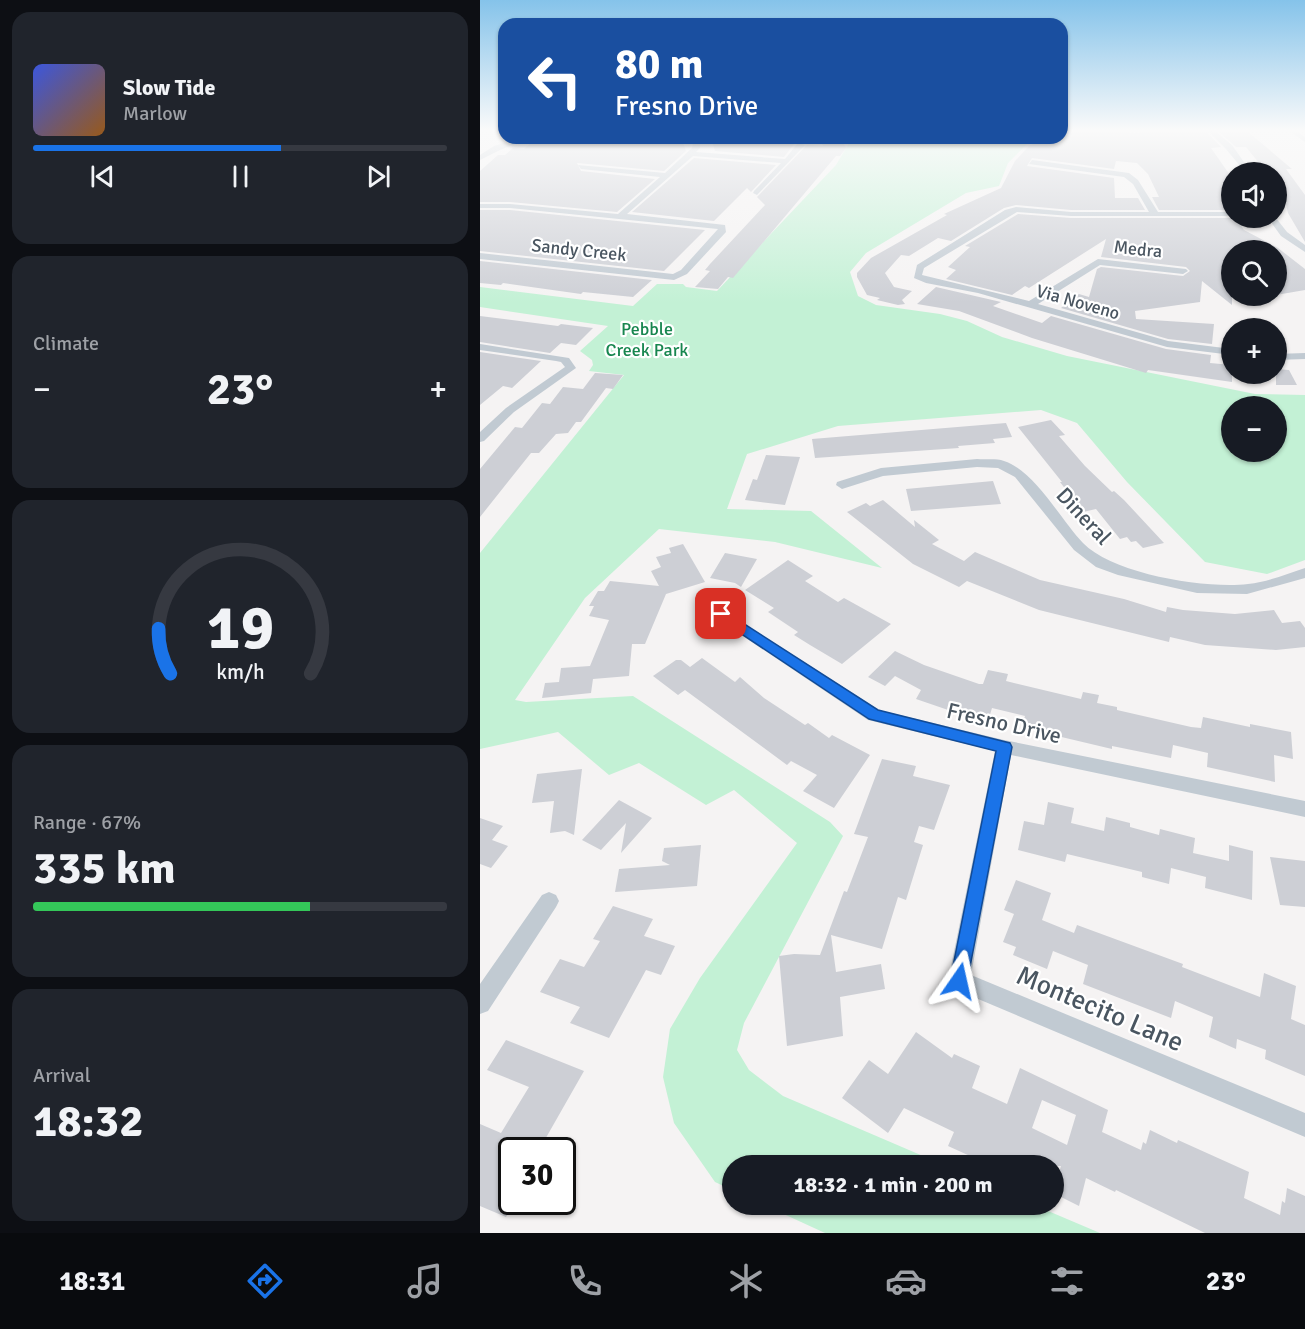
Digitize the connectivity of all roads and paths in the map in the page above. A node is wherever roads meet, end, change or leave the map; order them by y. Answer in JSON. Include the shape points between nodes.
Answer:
{"nodes":[{"id":1,"x":652,"y":189,"type":"edge"},
{"id":2,"x":761,"y":189,"type":"edge"},
{"id":3,"x":1138,"y":189,"type":"edge"},
{"id":4,"x":757,"y":193,"type":"dead end"},
{"id":5,"x":480,"y":206,"type":"edge"},
{"id":6,"x":1155,"y":214,"type":"junction"},
{"id":7,"x":1221,"y":214,"type":"edge"},
{"id":8,"x":620,"y":216,"type":"junction"},
{"id":9,"x":1280,"y":228,"type":"edge"},
{"id":10,"x":1305,"y":249,"type":"edge"},
{"id":11,"x":480,"y":256,"type":"edge"},
{"id":12,"x":1183,"y":271,"type":"dead end"},
{"id":13,"x":1030,"y":305,"type":"junction"},
{"id":14,"x":480,"y":347,"type":"edge"},
{"id":15,"x":1221,"y":351,"type":"edge"},
{"id":16,"x":1305,"y":356,"type":"edge"},
{"id":17,"x":1287,"y":357,"type":"edge"},
{"id":18,"x":480,"y":438,"type":"edge"},
{"id":19,"x":842,"y":484,"type":"dead end"},
{"id":20,"x":1305,"y":573,"type":"edge"},
{"id":21,"x":721,"y":614,"type":"dead end"},
{"id":22,"x":1004,"y":747,"type":"junction"},
{"id":23,"x":1305,"y":809,"type":"edge"},
{"id":24,"x":549,"y":901,"type":"dead end"},
{"id":25,"x":480,"y":1003,"type":"edge"},
{"id":26,"x":1305,"y":1125,"type":"edge"}],
"edges":[{"from":1,"to":8,"type":"street"},
{"from":2,"to":4,"type":"street"},
{"from":3,"to":6,"type":"street"},
{"from":5,"to":8,"type":"street"},
{"from":6,"to":7,"type":"street"},
{"from":6,"to":13,"type":"street","name":"Via Noveno","via":[[1071,214],[1017,209],[920,267],[917,276]]},
{"from":8,"to":11,"type":"street","name":"Sandy Creek","via":[[722,226],[721,234],[684,272],[674,276]]},
{"from":9,"to":10,"type":"street"},
{"from":12,"to":13,"type":"street","name":"Medra","via":[[1098,262]]},
{"from":13,"to":15,"type":"street","name":"Via Noveno","via":[[1167,344]]},
{"from":14,"to":18,"type":"street","via":[[556,358],[570,365],[568,371],[510,410]]},
{"from":16,"to":17,"type":"street"},
{"from":19,"to":20,"type":"street","name":"Dineral","via":[[881,472],[1001,464],[1019,474],[1079,547],[1101,564],[1124,573],[1197,588],[1246,589]]},
{"from":21,"to":22,"type":"street","name":"Fresno Drive","via":[[874,715]]},
{"from":22,"to":23,"type":"street","name":"Fresno Drive"},
{"from":22,"to":26,"type":"street","name":"Montecito Lane","via":[[959,981]]},
{"from":24,"to":25,"type":"street"}]}
